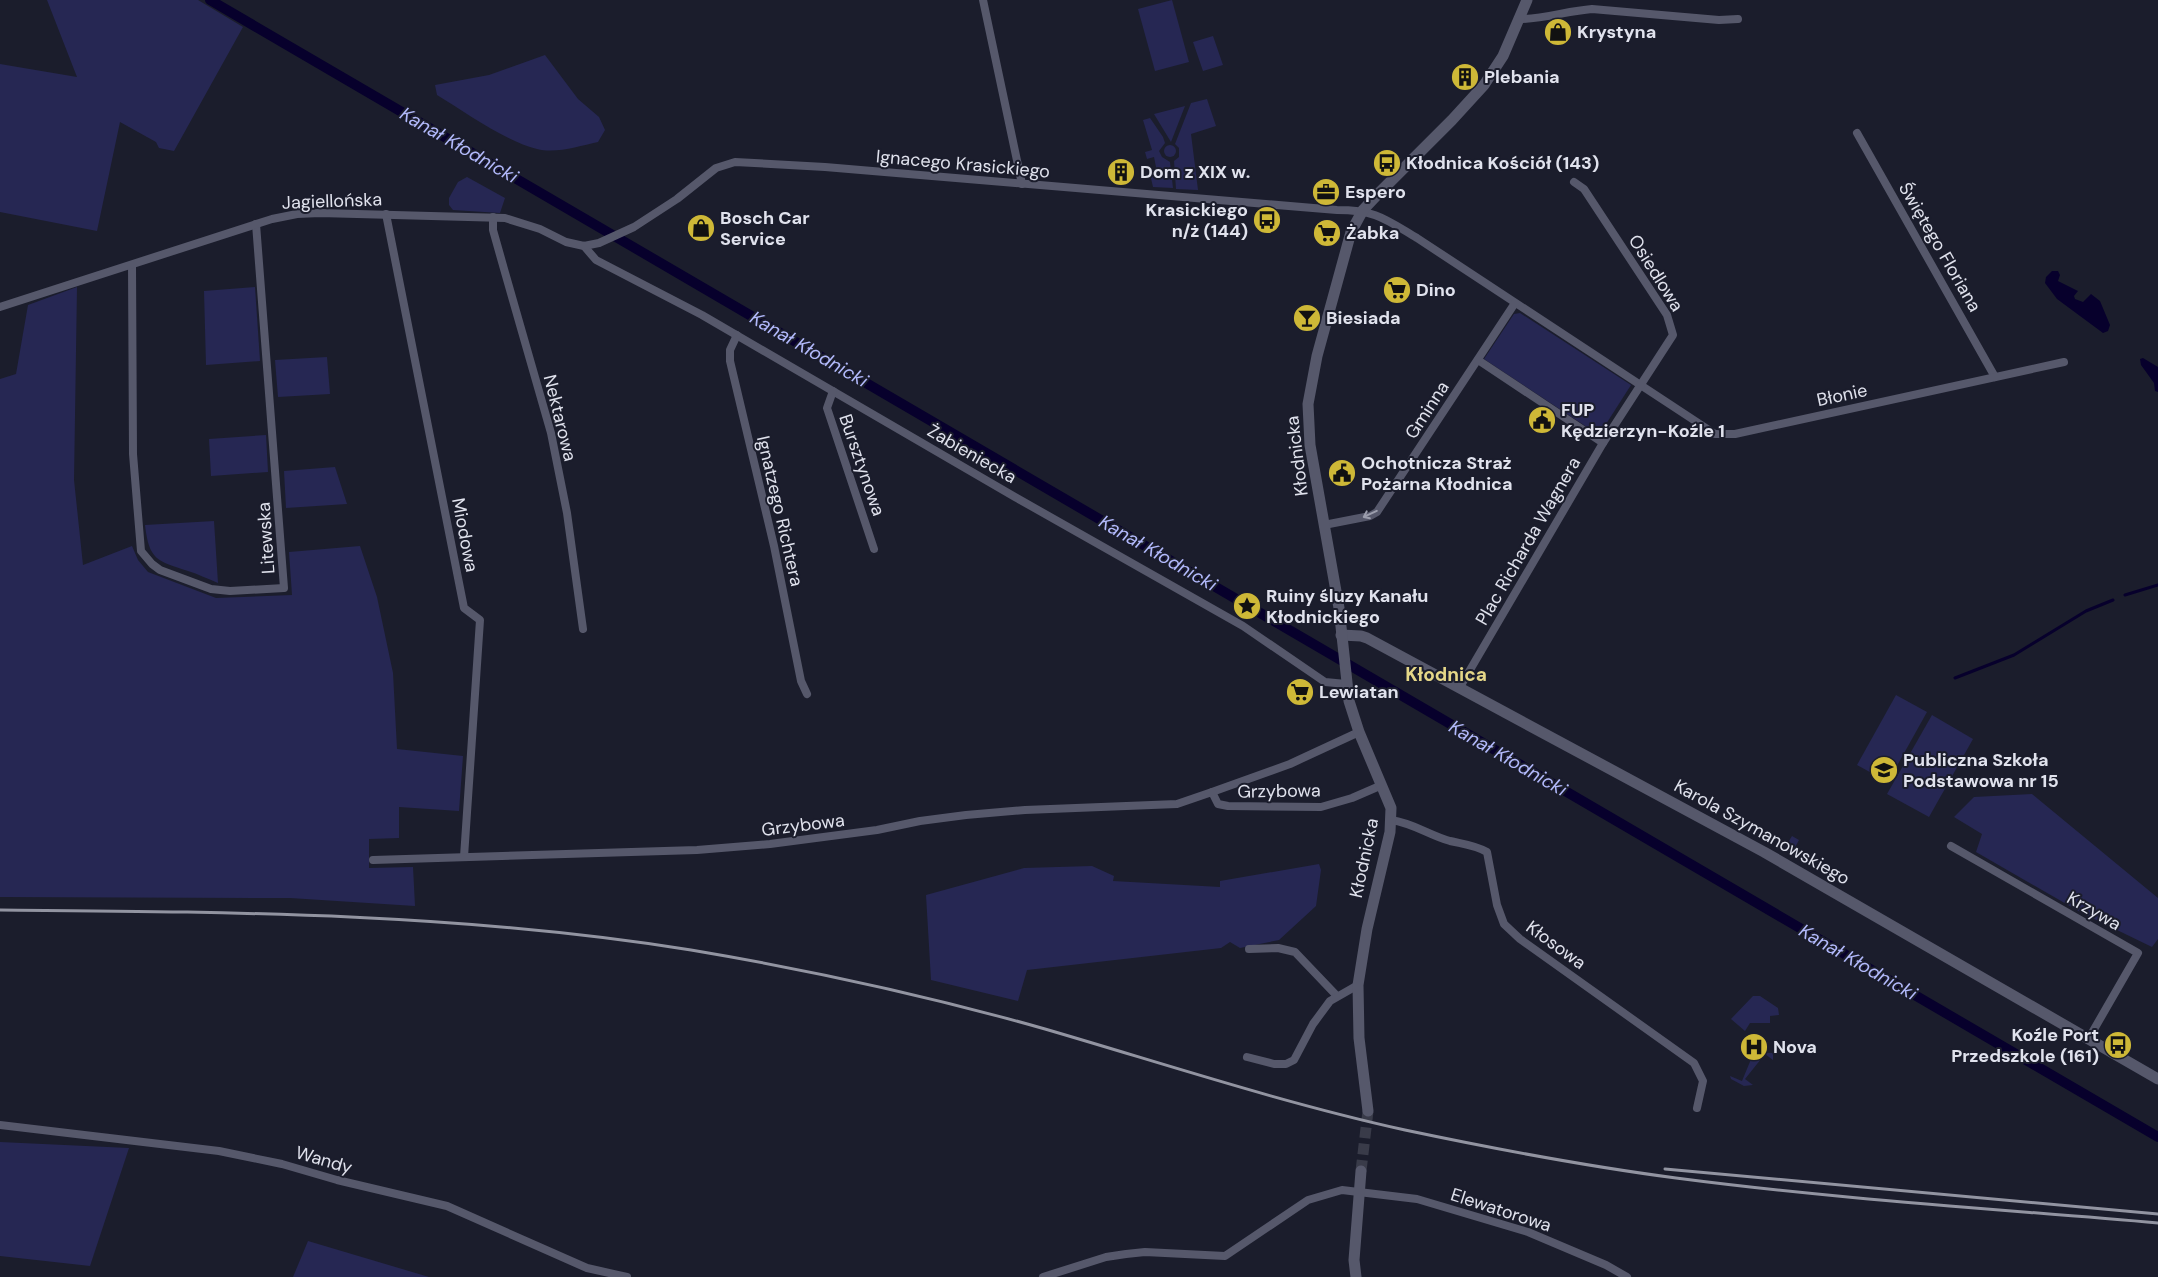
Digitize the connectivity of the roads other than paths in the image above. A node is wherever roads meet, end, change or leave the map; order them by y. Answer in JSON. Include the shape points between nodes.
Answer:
{"nodes":[{"id":1,"x":983,"y":0,"type":"edge"},
{"id":2,"x":1527,"y":0,"type":"edge"},
{"id":3,"x":1520,"y":19,"type":"junction"},
{"id":4,"x":1738,"y":19,"type":"dead end"},
{"id":5,"x":1857,"y":133,"type":"dead end"},
{"id":6,"x":1574,"y":182,"type":"dead end"},
{"id":7,"x":1022,"y":184,"type":"junction"},
{"id":8,"x":1363,"y":210,"type":"junction"},
{"id":9,"x":386,"y":214,"type":"junction"},
{"id":10,"x":493,"y":217,"type":"junction"},
{"id":11,"x":256,"y":224,"type":"junction"},
{"id":12,"x":584,"y":246,"type":"junction"},
{"id":13,"x":132,"y":265,"type":"junction"},
{"id":14,"x":1515,"y":303,"type":"junction"},
{"id":15,"x":0,"y":307,"type":"edge"},
{"id":16,"x":737,"y":335,"type":"junction"},
{"id":17,"x":1478,"y":360,"type":"junction"},
{"id":18,"x":2064,"y":362,"type":"dead end"},
{"id":19,"x":1995,"y":377,"type":"junction"},
{"id":20,"x":1640,"y":384,"type":"junction"},
{"id":21,"x":833,"y":391,"type":"junction"},
{"id":22,"x":1603,"y":443,"type":"junction"},
{"id":23,"x":1324,"y":525,"type":"junction"},
{"id":24,"x":874,"y":550,"type":"dead end"},
{"id":25,"x":583,"y":629,"type":"dead end"},
{"id":26,"x":1341,"y":635,"type":"junction"},
{"id":27,"x":1346,"y":681,"type":"junction"},
{"id":28,"x":1460,"y":687,"type":"junction"},
{"id":29,"x":807,"y":694,"type":"dead end"},
{"id":30,"x":1359,"y":732,"type":"junction"},
{"id":31,"x":1382,"y":785,"type":"junction"},
{"id":32,"x":1212,"y":792,"type":"junction"},
{"id":33,"x":1391,"y":820,"type":"junction"},
{"id":34,"x":1951,"y":846,"type":"dead end"},
{"id":35,"x":464,"y":857,"type":"junction"},
{"id":36,"x":373,"y":860,"type":"dead end"},
{"id":37,"x":1249,"y":949,"type":"dead end"},
{"id":38,"x":1358,"y":985,"type":"junction"},
{"id":39,"x":1337,"y":996,"type":"junction"},
{"id":40,"x":2089,"y":1038,"type":"junction"},
{"id":41,"x":1247,"y":1057,"type":"dead end"},
{"id":42,"x":2158,"y":1079,"type":"edge"},
{"id":43,"x":1696,"y":1108,"type":"dead end"},
{"id":44,"x":1368,"y":1111,"type":"tunnel mouth"},
{"id":45,"x":0,"y":1125,"type":"edge"},
{"id":46,"x":1361,"y":1171,"type":"tunnel mouth"},
{"id":47,"x":1359,"y":1192,"type":"junction"},
{"id":48,"x":627,"y":1277,"type":"edge"},
{"id":49,"x":1043,"y":1277,"type":"edge"},
{"id":50,"x":1356,"y":1277,"type":"edge"},
{"id":51,"x":1627,"y":1277,"type":"edge"}],
"edges":[{"from":1,"to":7,"type":"street"},
{"from":2,"to":3,"type":"main road","name":"Kłodnicka"},
{"from":3,"to":4,"type":"street","via":[[1592,9]]},
{"from":3,"to":8,"type":"main road","name":"Kłodnicka","via":[[1495,69],[1472,100]]},
{"from":5,"to":19,"type":"street","name":"Świętego Floriana"},
{"from":6,"to":20,"type":"street","name":"Osiedlowa","via":[[1584,189],[1667,315],[1673,334]]},
{"from":7,"to":8,"type":"street","name":"Ignacego Krasickiego"},
{"from":7,"to":12,"type":"street","name":"Ignacego Krasickiego","via":[[735,162],[716,168],[677,199],[634,226]]},
{"from":8,"to":14,"type":"street","via":[[1382,216]]},
{"from":8,"to":23,"type":"main road","name":"Kłodnicka","via":[[1351,232],[1341,263],[1308,404],[1310,445]]},
{"from":9,"to":10,"type":"street","name":"Jagiellońska"},
{"from":9,"to":11,"type":"street","name":"Jagiellońska","via":[[298,214]]},
{"from":9,"to":35,"type":"street","name":"Miodowa","via":[[464,608],[480,620]]},
{"from":10,"to":12,"type":"street","name":"Jagiellońska","via":[[516,220],[566,242]]},
{"from":10,"to":25,"type":"street","name":"Nektarowa","via":[[493,230],[551,433],[567,513]]},
{"from":11,"to":13,"type":"street","name":"Jagiellońska"},
{"from":11,"to":13,"type":"street","name":"Litewska","via":[[284,588],[211,589],[160,570],[141,551],[133,454]]},
{"from":12,"to":16,"type":"street","name":"Żabieniecka","via":[[596,260]]},
{"from":13,"to":15,"type":"street","name":"Jagiellońska"},
{"from":14,"to":17,"type":"street","name":"Gminna"},
{"from":14,"to":20,"type":"street"},
{"from":16,"to":21,"type":"street","name":"Żabieniecka"},
{"from":16,"to":29,"type":"street","name":"Ignatzego Richtera","via":[[730,350],[730,361],[774,546],[801,681]]},
{"from":17,"to":22,"type":"street"},
{"from":17,"to":23,"type":"street","name":"Gminna","one_way":true,"via":[[1376,512]]},
{"from":18,"to":19,"type":"street","name":"Błonie"},
{"from":19,"to":20,"type":"street","name":"Błonie","via":[[1735,434],[1714,434]]},
{"from":20,"to":22,"type":"street","name":"Plac Richarda Wagnera"},
{"from":21,"to":24,"type":"street","name":"Bursztynowa","via":[[827,408]]},
{"from":21,"to":27,"type":"street","name":"Żabieniecka","via":[[1243,626],[1325,682]]},
{"from":22,"to":28,"type":"street","name":"Plac Richarda Wagnera"},
{"from":23,"to":26,"type":"main road","name":"Kłodnicka"},
{"from":26,"to":27,"type":"main road","name":"Kłodnicka"},
{"from":26,"to":28,"type":"main road","name":"Karola Szymanowskiego","via":[[1367,638]]},
{"from":27,"to":30,"type":"main road","name":"Kłodnicka"},
{"from":28,"to":40,"type":"main road","name":"Karola Szymanowskiego","via":[[1764,852]]},
{"from":30,"to":31,"type":"main road","name":"Kłodnicka"},
{"from":30,"to":32,"type":"street","name":"Grzybowa","via":[[1290,764]]},
{"from":31,"to":32,"type":"street","name":"Grzybowa","via":[[1321,807],[1228,806],[1218,804]]},
{"from":31,"to":33,"type":"main road","name":"Kłodnicka","via":[[1391,808]]},
{"from":32,"to":35,"type":"street","name":"Grzybowa","via":[[1177,804],[975,814],[770,844],[697,850]]},
{"from":33,"to":38,"type":"main road","name":"Kłodnicka"},
{"from":33,"to":43,"type":"street","name":"Kłosowa","via":[[1406,822],[1486,852],[1504,924],[1694,1063],[1704,1081]]},
{"from":34,"to":40,"type":"street","name":"Krzywa","via":[[2138,952]]},
{"from":35,"to":36,"type":"street","name":"Grzybowa"},
{"from":37,"to":39,"type":"street","via":[[1278,948],[1295,952]]},
{"from":38,"to":39,"type":"street"},
{"from":38,"to":44,"type":"main road","name":"Kłodnicka","via":[[1359,1038]]},
{"from":39,"to":41,"type":"street","via":[[1313,1024],[1294,1060],[1274,1064]]},
{"from":40,"to":42,"type":"main road","name":"Karola Szymanowskiego"},
{"from":45,"to":48,"type":"street","name":"Wandy","via":[[219,1151],[282,1164],[447,1206],[587,1268]]},
{"from":46,"to":47,"type":"main road"},
{"from":47,"to":49,"type":"street","name":"Elewatorowa","via":[[1342,1190],[1308,1200],[1224,1256],[1126,1254]]},
{"from":47,"to":50,"type":"main road","via":[[1354,1260]]},
{"from":47,"to":51,"type":"street","name":"Elewatorowa","via":[[1417,1199],[1528,1232]]}]}
